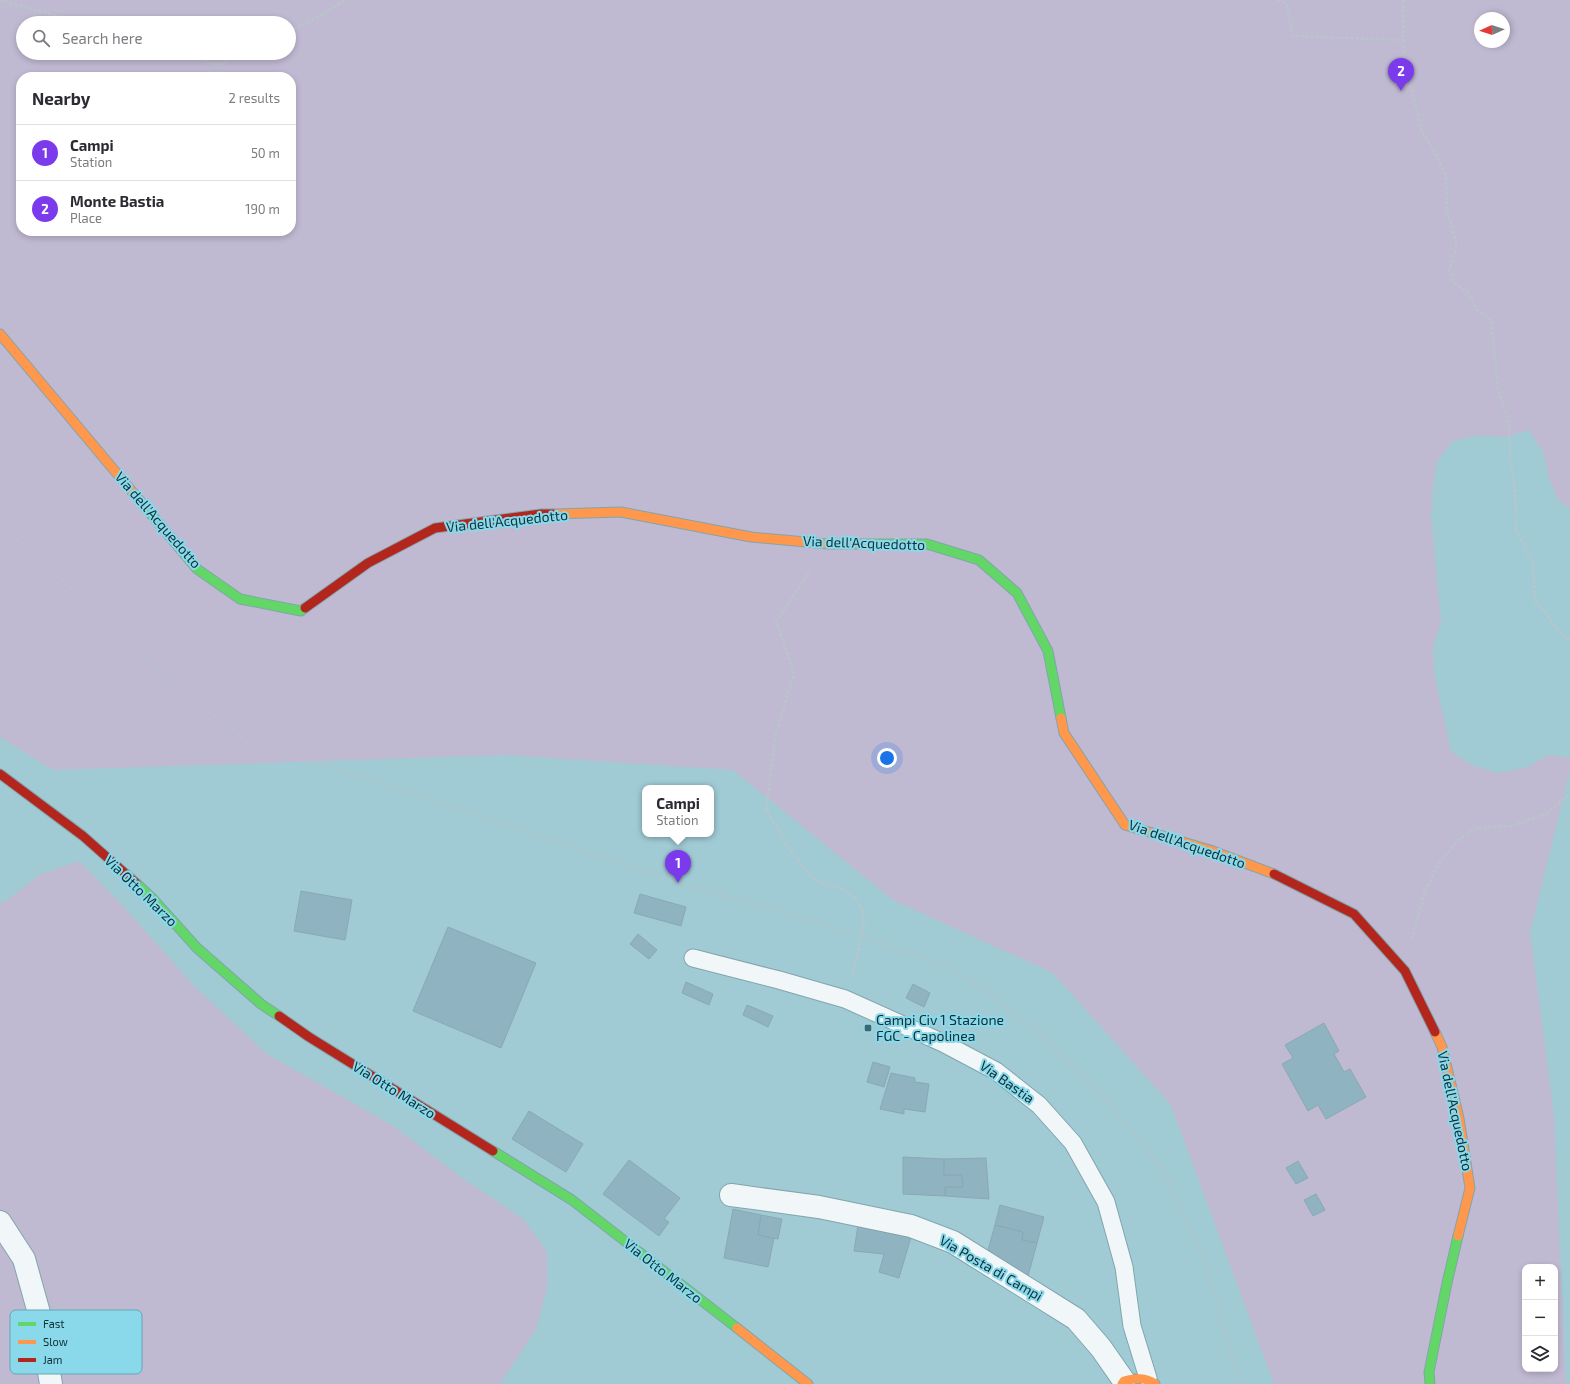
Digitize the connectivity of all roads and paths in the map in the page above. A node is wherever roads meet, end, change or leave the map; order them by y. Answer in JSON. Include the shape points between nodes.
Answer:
{"nodes":[{"id":1,"x":0,"y":0,"type":"edge"},
{"id":2,"x":346,"y":0,"type":"edge"},
{"id":3,"x":1278,"y":0,"type":"edge"},
{"id":4,"x":1403,"y":0,"type":"edge"},
{"id":5,"x":58,"y":16,"type":"edge"},
{"id":6,"x":296,"y":28,"type":"edge"},
{"id":7,"x":1404,"y":40,"type":"junction"},
{"id":8,"x":203,"y":60,"type":"edge"},
{"id":9,"x":228,"y":60,"type":"edge"},
{"id":10,"x":0,"y":334,"type":"edge"},
{"id":11,"x":828,"y":544,"type":"junction"},
{"id":12,"x":1570,"y":640,"type":"edge"},
{"id":13,"x":0,"y":774,"type":"edge"},
{"id":14,"x":1570,"y":794,"type":"edge"},
{"id":15,"x":693,"y":958,"type":"dead end"},
{"id":16,"x":1405,"y":970,"type":"junction"},
{"id":17,"x":846,"y":999,"type":"junction"},
{"id":18,"x":731,"y":1195,"type":"dead end"},
{"id":19,"x":0,"y":1222,"type":"edge"},
{"id":20,"x":38,"y":1310,"type":"edge"},
{"id":21,"x":49,"y":1374,"type":"edge"},
{"id":22,"x":1151,"y":1381,"type":"edge"},
{"id":23,"x":1123,"y":1382,"type":"edge"},
{"id":24,"x":51,"y":1384,"type":"edge"},
{"id":25,"x":808,"y":1384,"type":"edge"},
{"id":26,"x":1430,"y":1384,"type":"edge"}],
"edges":[{"from":1,"to":5,"type":"path"},
{"from":2,"to":6,"type":"path"},
{"from":3,"to":7,"type":"path","via":[[1288,4],[1293,36]]},
{"from":4,"to":7,"type":"path"},
{"from":7,"to":12,"type":"path","via":[[1404,55],[1422,132],[1435,152],[1446,177],[1447,211],[1457,245],[1449,271],[1454,283],[1467,292],[1477,309],[1491,320],[1498,389],[1509,423],[1516,530],[1533,562],[1535,600],[1560,632]]},
{"from":8,"to":9,"type":"path","via":[[218,65]]},
{"from":10,"to":11,"type":"street","name":"Via dell'Acquedotto","via":[[197,569],[240,599],[301,611],[368,563],[435,528],[541,514],[621,512],[751,537]]},
{"from":11,"to":16,"type":"street","name":"Via dell'Acquedotto","via":[[927,544],[979,560],[1017,593],[1048,651],[1064,733],[1125,825],[1210,850],[1283,877],[1354,914]]},
{"from":11,"to":17,"type":"path","via":[[776,621],[794,673],[776,734],[766,809],[790,850],[812,878],[848,893],[857,900],[862,910],[862,935]]},
{"from":13,"to":25,"type":"street","name":"Via Otto Marzo","via":[[83,836],[152,898],[197,948],[261,1004],[309,1037],[572,1200]]},
{"from":14,"to":16,"type":"path","via":[[1547,813],[1511,826],[1476,828],[1456,842],[1440,862],[1425,891]]},
{"from":15,"to":17,"type":"lane","name":"Via Bastia"},
{"from":16,"to":26,"type":"street","name":"Via dell'Acquedotto","via":[[1442,1046],[1459,1118],[1470,1188],[1447,1283],[1429,1372]]},
{"from":17,"to":22,"type":"lane","name":"Via Bastia","via":[[943,1042],[996,1071],[1039,1105],[1073,1143],[1106,1202],[1124,1266],[1132,1326]]},
{"from":18,"to":23,"type":"street","name":"Via Posta di Campi","via":[[819,1207],[910,1226],[952,1242],[1076,1319],[1101,1348]]},
{"from":19,"to":20,"type":"street","via":[[24,1259]]},
{"from":21,"to":24,"type":"street"},
{"from":22,"to":23,"type":"street","via":[[1138,1378]]}]}
